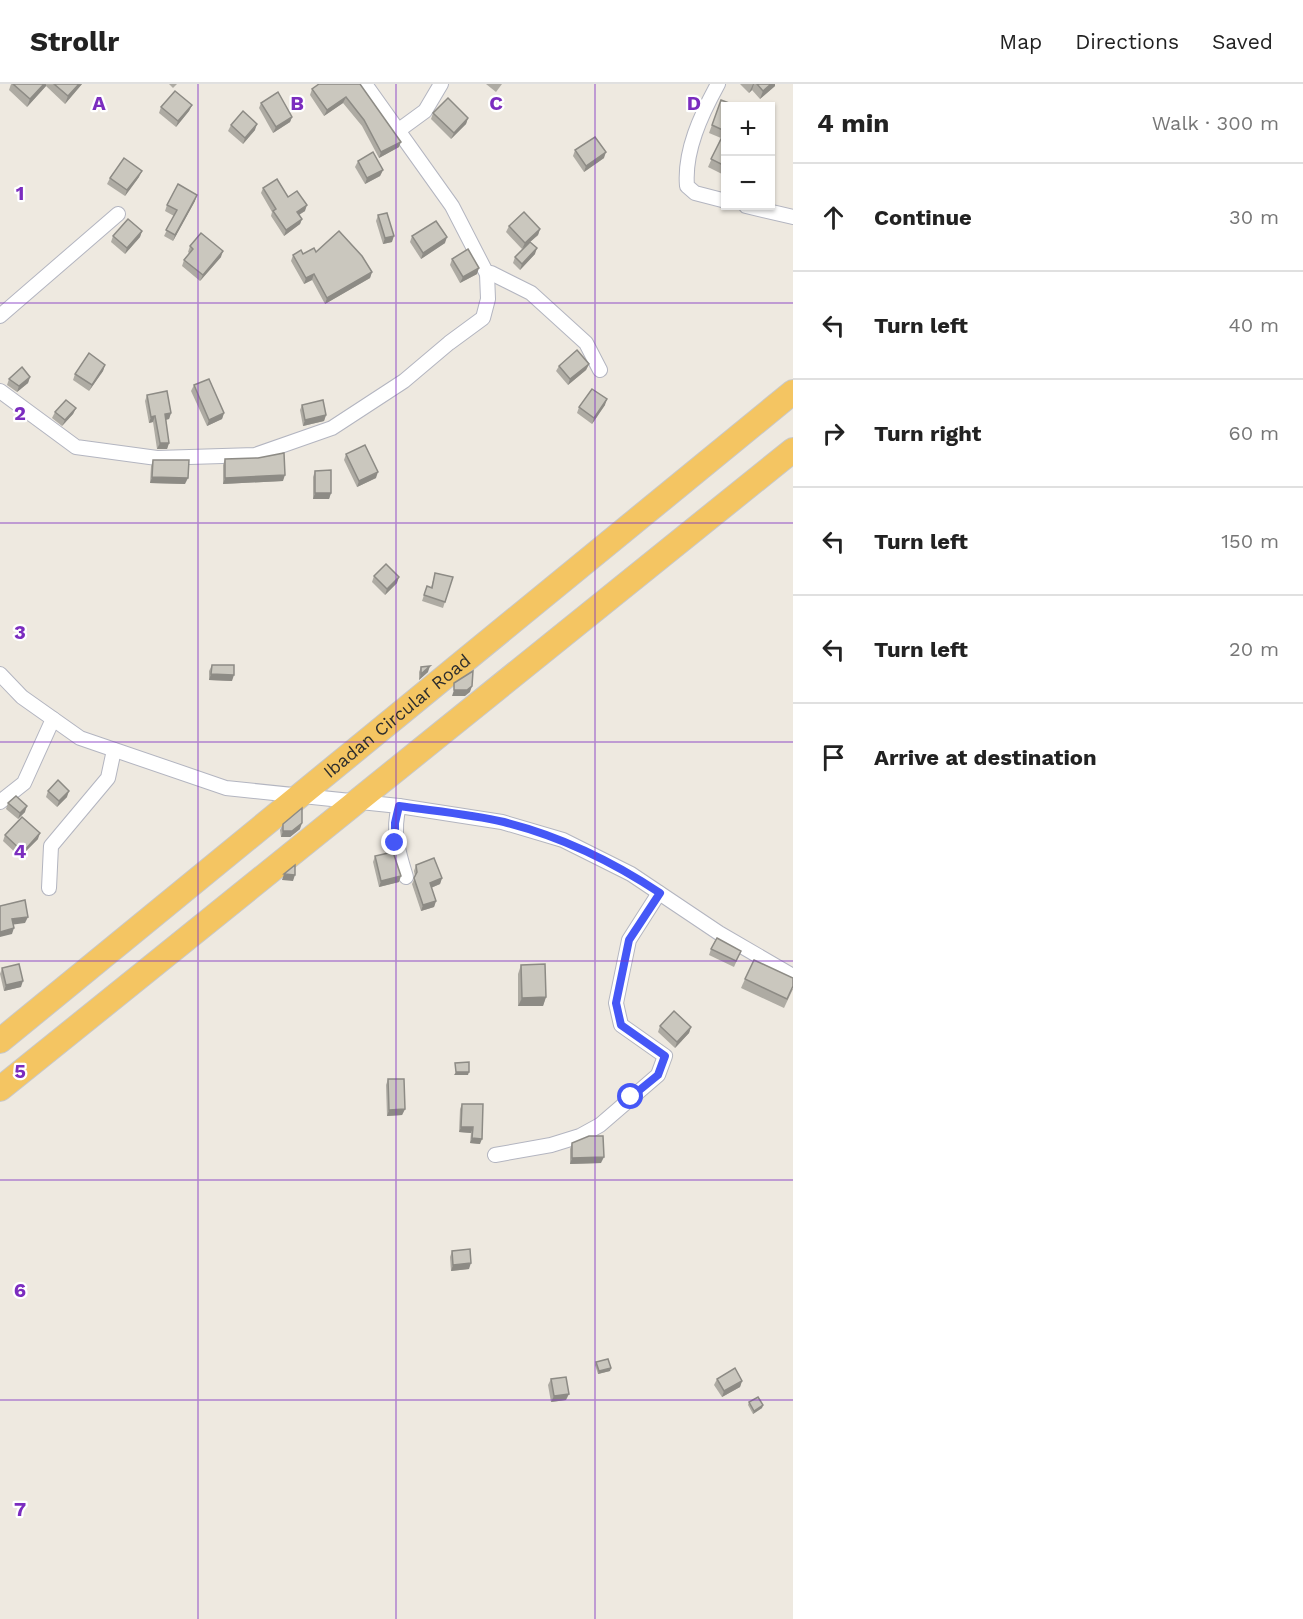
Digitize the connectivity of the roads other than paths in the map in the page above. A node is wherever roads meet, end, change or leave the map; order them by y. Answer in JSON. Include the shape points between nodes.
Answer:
{"nodes":[{"id":1,"x":366,"y":84,"type":"edge"},
{"id":2,"x":441,"y":84,"type":"edge"},
{"id":3,"x":718,"y":84,"type":"edge"},
{"id":4,"x":399,"y":130,"type":"junction"},
{"id":5,"x":721,"y":200,"type":"edge"},
{"id":6,"x":763,"y":210,"type":"edge"},
{"id":7,"x":118,"y":214,"type":"dead end"},
{"id":8,"x":793,"y":217,"type":"edge"},
{"id":9,"x":487,"y":274,"type":"junction"},
{"id":10,"x":0,"y":316,"type":"edge"},
{"id":11,"x":600,"y":370,"type":"dead end"},
{"id":12,"x":0,"y":391,"type":"edge"},
{"id":13,"x":793,"y":392,"type":"edge"},
{"id":14,"x":793,"y":450,"type":"edge"},
{"id":15,"x":0,"y":674,"type":"edge"},
{"id":16,"x":53,"y":719,"type":"junction"},
{"id":17,"x":114,"y":750,"type":"junction"},
{"id":18,"x":0,"y":802,"type":"edge"},
{"id":19,"x":399,"y":806,"type":"junction"},
{"id":20,"x":406,"y":877,"type":"dead end"},
{"id":21,"x":49,"y":888,"type":"dead end"},
{"id":22,"x":660,"y":893,"type":"junction"},
{"id":23,"x":793,"y":976,"type":"edge"},
{"id":24,"x":0,"y":1041,"type":"edge"},
{"id":25,"x":0,"y":1089,"type":"edge"},
{"id":26,"x":495,"y":1155,"type":"dead end"}],
"edges":[{"from":1,"to":4,"type":"street"},
{"from":2,"to":4,"type":"street","via":[[425,111]]},
{"from":3,"to":5,"type":"street","via":[[705,109],[686,166],[687,186],[695,193]]},
{"from":4,"to":9,"type":"street","via":[[452,206]]},
{"from":6,"to":8,"type":"street"},
{"from":7,"to":10,"type":"street"},
{"from":9,"to":11,"type":"street","via":[[531,293],[586,343]]},
{"from":9,"to":12,"type":"street","via":[[488,299],[483,318],[404,381],[332,428],[255,455],[157,458],[76,447]]},
{"from":13,"to":24,"type":"highway","name":"Ibadan Circular Road"},
{"from":14,"to":25,"type":"highway"},
{"from":15,"to":16,"type":"street","via":[[22,697]]},
{"from":16,"to":17,"type":"street","via":[[80,738]]},
{"from":16,"to":18,"type":"street","via":[[24,783]]},
{"from":17,"to":19,"type":"street","via":[[226,788]]},
{"from":17,"to":21,"type":"street","via":[[108,778],[51,846]]},
{"from":19,"to":20,"type":"street","via":[[395,843]]},
{"from":19,"to":22,"type":"street","via":[[502,822],[563,840]]},
{"from":22,"to":23,"type":"street"},
{"from":22,"to":26,"type":"street","via":[[629,940],[616,1003],[621,1025],[665,1056],[658,1075],[600,1125],[580,1136]]}]}
